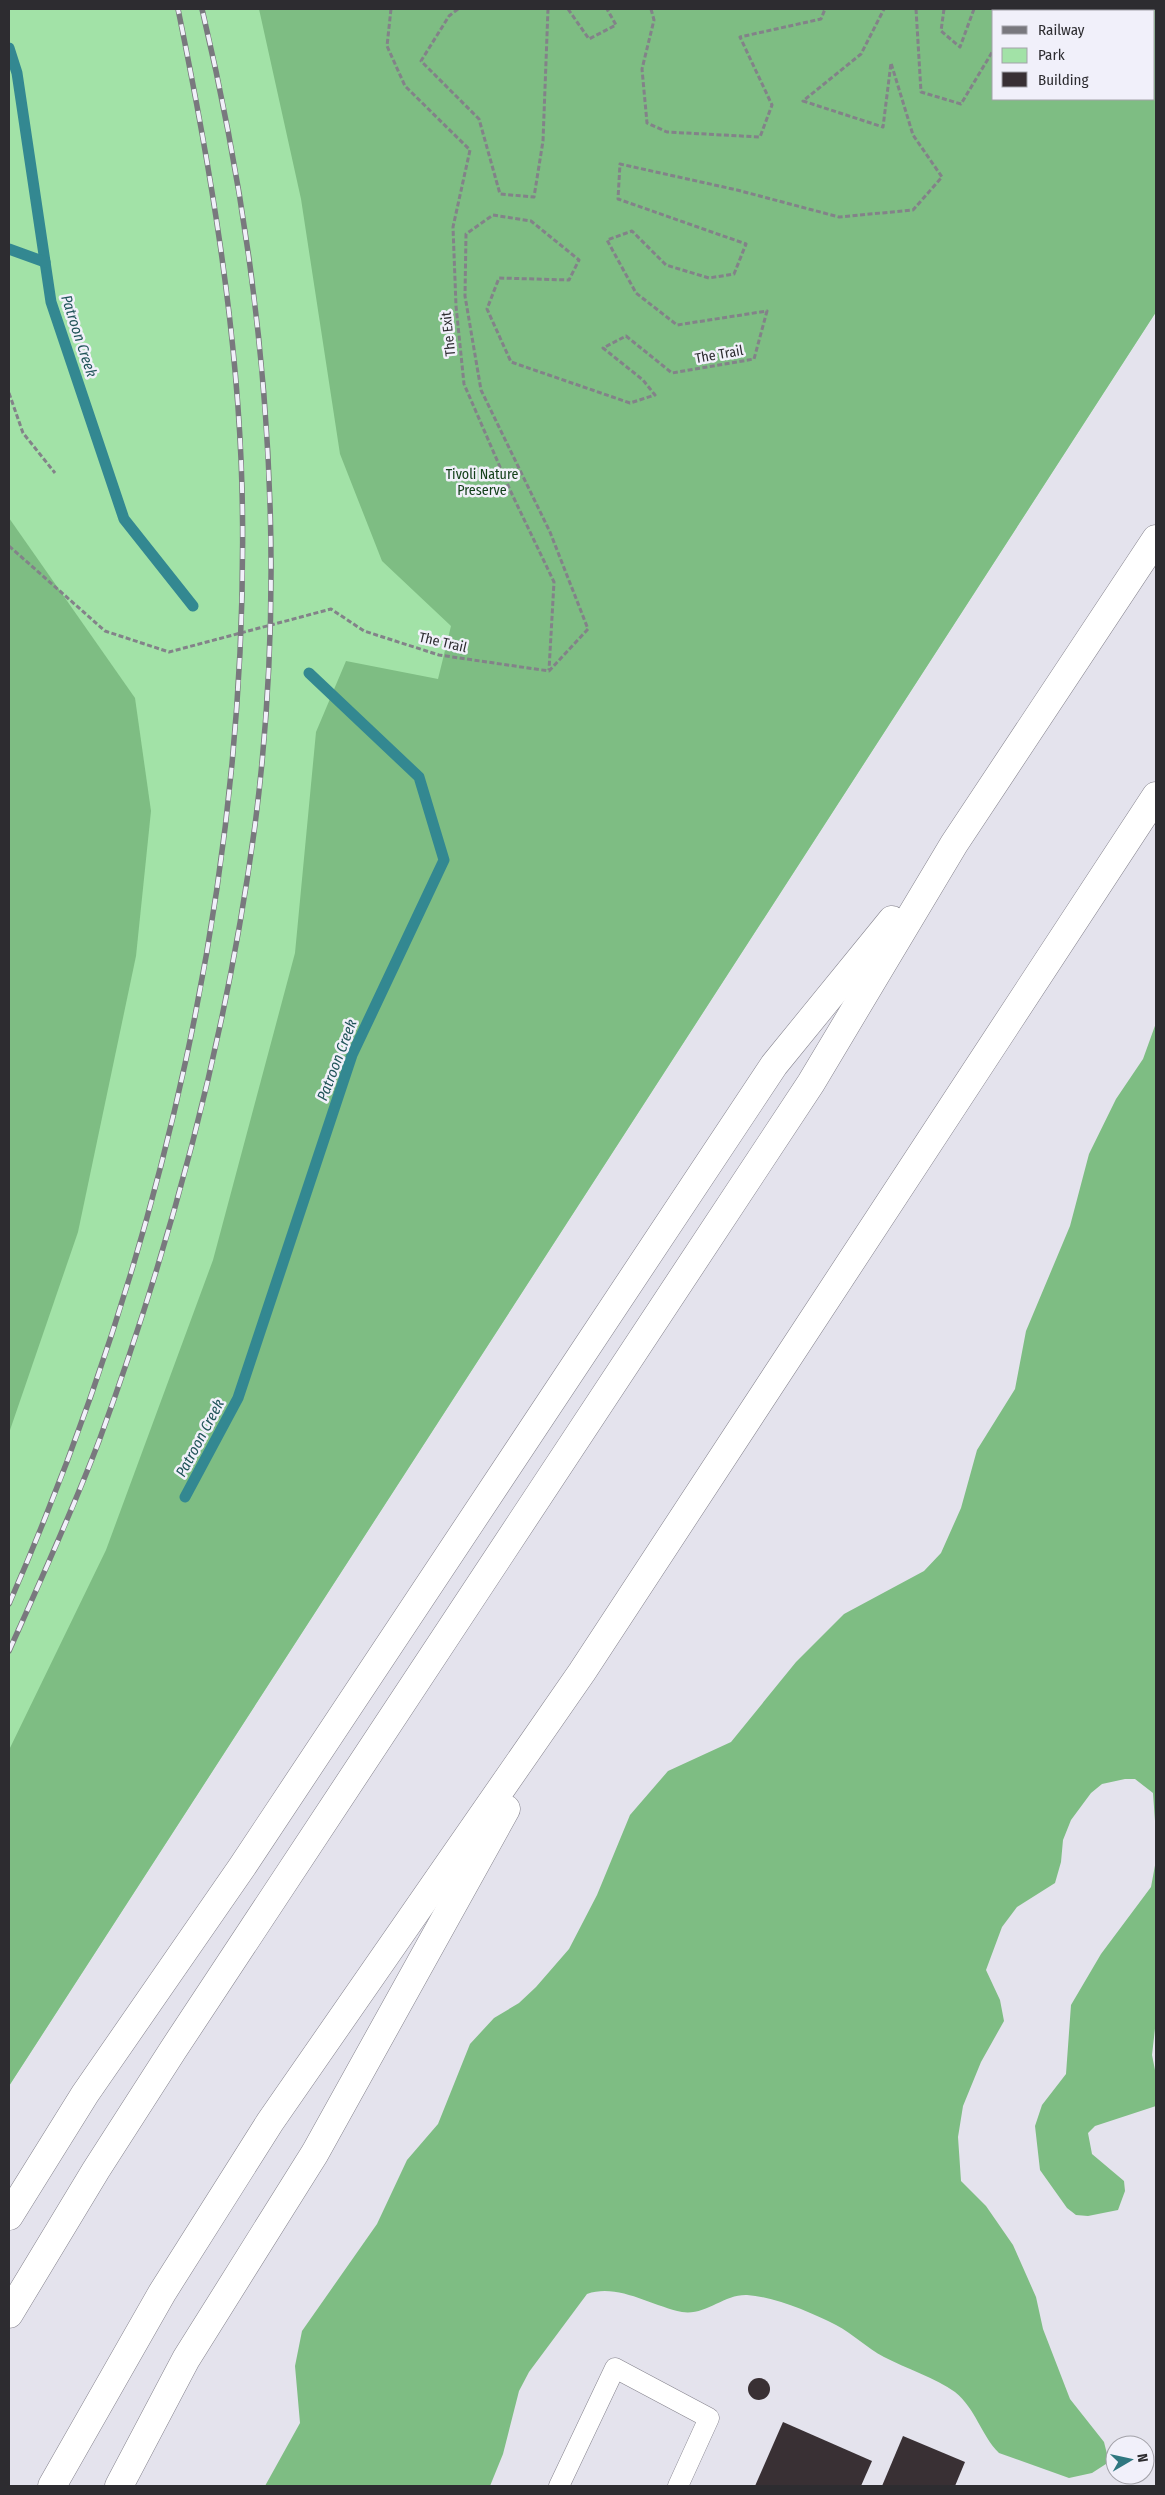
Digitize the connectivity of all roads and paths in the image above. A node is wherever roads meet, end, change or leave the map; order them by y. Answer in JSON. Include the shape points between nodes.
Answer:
{"nodes":[{"id":1,"x":391,"y":9,"type":"edge"},
{"id":2,"x":458,"y":9,"type":"edge"},
{"id":3,"x":548,"y":9,"type":"edge"},
{"id":4,"x":568,"y":9,"type":"edge"},
{"id":5,"x":608,"y":9,"type":"edge"},
{"id":6,"x":652,"y":9,"type":"edge"},
{"id":7,"x":825,"y":9,"type":"edge"},
{"id":8,"x":884,"y":9,"type":"edge"},
{"id":9,"x":916,"y":9,"type":"edge"},
{"id":10,"x":944,"y":9,"type":"edge"},
{"id":11,"x":974,"y":9,"type":"edge"},
{"id":12,"x":992,"y":52,"type":"edge"},
{"id":13,"x":9,"y":393,"type":"edge"},
{"id":14,"x":55,"y":473,"type":"dead end"},
{"id":15,"x":1156,"y":539,"type":"edge"},
{"id":16,"x":9,"y":546,"type":"edge"},
{"id":17,"x":549,"y":670,"type":"junction"},
{"id":18,"x":1156,"y":796,"type":"edge"},
{"id":19,"x":954,"y":844,"type":"junction"},
{"id":20,"x":582,"y":1672,"type":"junction"},
{"id":21,"x":9,"y":2216,"type":"edge"},
{"id":22,"x":9,"y":2314,"type":"edge"},
{"id":23,"x":52,"y":2486,"type":"edge"},
{"id":24,"x":119,"y":2486,"type":"edge"},
{"id":25,"x":559,"y":2486,"type":"edge"},
{"id":26,"x":678,"y":2486,"type":"edge"}],
"edges":[{"from":1,"to":17,"type":"path","name":"The Exit","via":[[387,46],[404,86],[470,150],[453,227],[456,306],[464,384],[554,582]]},
{"from":2,"to":3,"type":"path","via":[[449,16],[421,61],[478,119],[500,194],[534,197],[543,141]]},
{"from":4,"to":5,"type":"path","via":[[588,39],[616,25]]},
{"from":6,"to":7,"type":"path","via":[[654,20],[642,69],[647,123],[667,132],[760,137],[772,105],[740,37],[820,19]]},
{"from":8,"to":17,"type":"path","name":"The Trail","via":[[861,54],[802,101],[882,128],[891,63],[913,135],[942,177],[913,210],[839,217],[620,164],[618,199],[746,244],[734,274],[709,278],[666,265],[632,231],[607,240],[636,293],[677,325],[768,311],[754,359],[672,373],[626,336],[603,348],[643,380],[655,395],[630,403],[511,362],[486,309],[499,278],[568,280],[579,260],[531,221],[493,215],[466,234],[465,296],[481,390],[550,532],[588,629]]},
{"from":9,"to":12,"type":"path","via":[[921,92],[961,104]]},
{"from":10,"to":11,"type":"path","via":[[941,31],[960,47]]},
{"from":13,"to":14,"type":"path","via":[[23,433]]},
{"from":15,"to":19,"type":"highway"},
{"from":16,"to":17,"type":"path","name":"The Trail","via":[[105,631],[169,652],[331,609],[364,631],[439,655]]},
{"from":18,"to":20,"type":"highway"},
{"from":19,"to":21,"type":"highway","via":[[774,1065],[242,1867],[85,2094]]},
{"from":19,"to":22,"type":"highway","via":[[811,1083],[173,2050]]},
{"from":20,"to":23,"type":"highway","via":[[270,2122],[162,2293]]},
{"from":20,"to":24,"type":"highway","via":[[315,2153],[186,2359]]},
{"from":25,"to":26,"type":"lane","via":[[615,2368],[709,2418]]}]}
